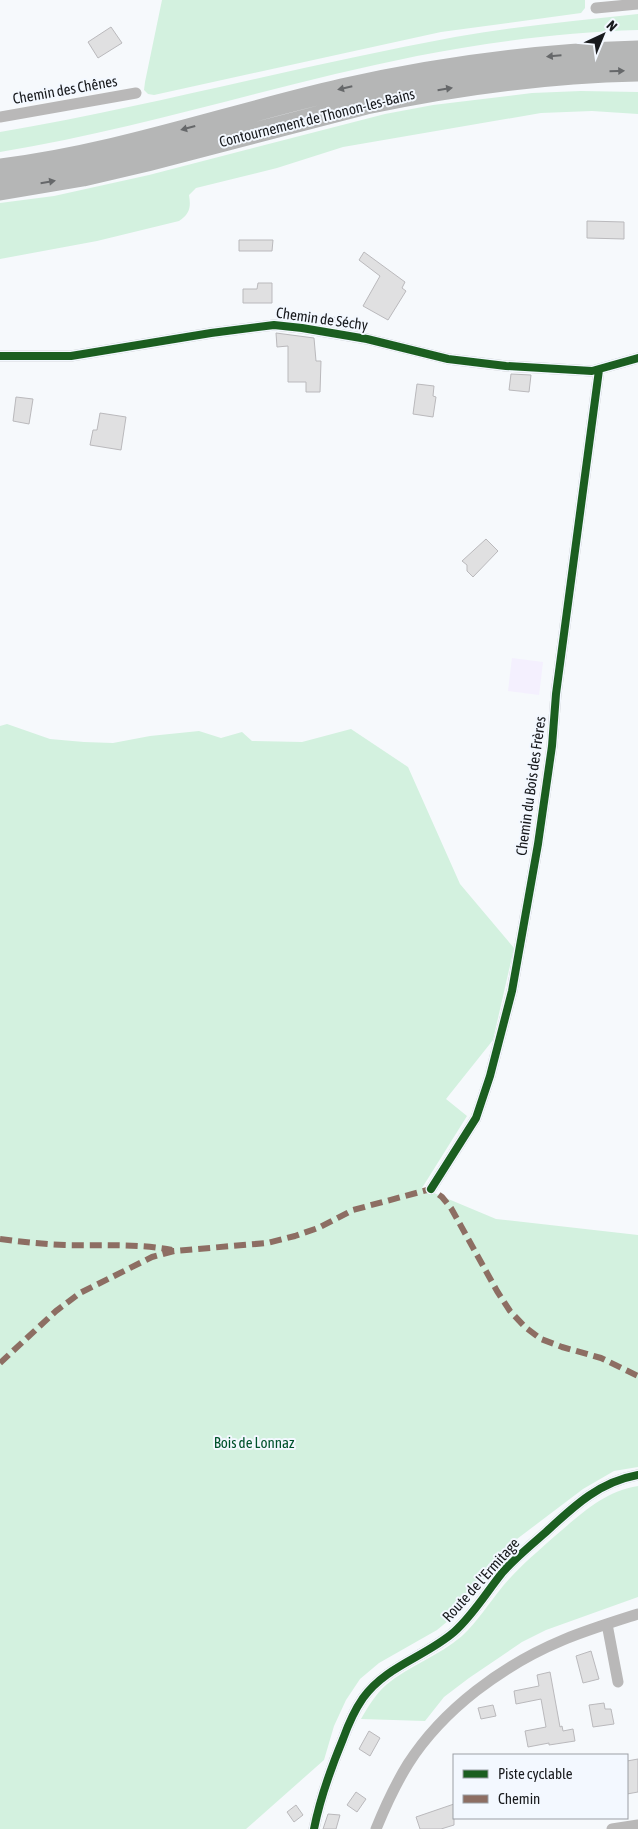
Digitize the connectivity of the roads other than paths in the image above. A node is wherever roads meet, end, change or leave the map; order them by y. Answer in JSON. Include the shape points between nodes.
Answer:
{"nodes":[{"id":1,"x":638,"y":4,"type":"edge"},
{"id":2,"x":596,"y":8,"type":"dead end"},
{"id":3,"x":638,"y":51,"type":"edge"},
{"id":4,"x":638,"y":70,"type":"edge"},
{"id":5,"x":136,"y":93,"type":"dead end"},
{"id":6,"x":0,"y":116,"type":"edge"},
{"id":7,"x":0,"y":169,"type":"edge"},
{"id":8,"x":0,"y":190,"type":"edge"},
{"id":9,"x":0,"y":356,"type":"edge"},
{"id":10,"x":638,"y":358,"type":"edge"},
{"id":11,"x":599,"y":370,"type":"junction"},
{"id":12,"x":431,"y":1189,"type":"dead end"},
{"id":13,"x":638,"y":1475,"type":"edge"},
{"id":14,"x":638,"y":1614,"type":"edge"},
{"id":15,"x":607,"y":1624,"type":"junction"},
{"id":16,"x":618,"y":1682,"type":"dead end"},
{"id":17,"x":638,"y":1824,"type":"edge"},
{"id":18,"x":314,"y":1829,"type":"edge"},
{"id":19,"x":376,"y":1829,"type":"edge"},
{"id":20,"x":612,"y":1829,"type":"edge"}],
"edges":[{"from":1,"to":2,"type":"street"},
{"from":3,"to":7,"type":"highway","name":"Contournement de Thonon-les-Bains","one_way":true,"via":[[496,62],[393,78],[70,157]]},
{"from":8,"to":4,"type":"highway","name":"Contournement de Thonon-les-Bains","one_way":true,"via":[[83,176],[408,95],[499,80]]},
{"from":5,"to":6,"type":"street","name":"Chemin des Chênes"},
{"from":9,"to":11,"type":"street","name":"Chemin de Séchy","via":[[71,356],[274,325],[367,339],[429,356],[468,362]]},
{"from":10,"to":11,"type":"street","name":"Chemin de Séchy"},
{"from":11,"to":12,"type":"street","name":"Chemin du Bois des Frères","via":[[552,746],[512,991],[476,1118]]},
{"from":13,"to":18,"type":"street","name":"Route de l'Ermitage","via":[[600,1488],[577,1504],[513,1561],[468,1618],[452,1633],[389,1672],[370,1689],[355,1710],[338,1751]]},
{"from":14,"to":15,"type":"street"},
{"from":15,"to":16,"type":"street"},
{"from":15,"to":19,"type":"street","via":[[561,1641],[522,1661],[451,1713],[409,1763]]},
{"from":17,"to":20,"type":"street"}]}
